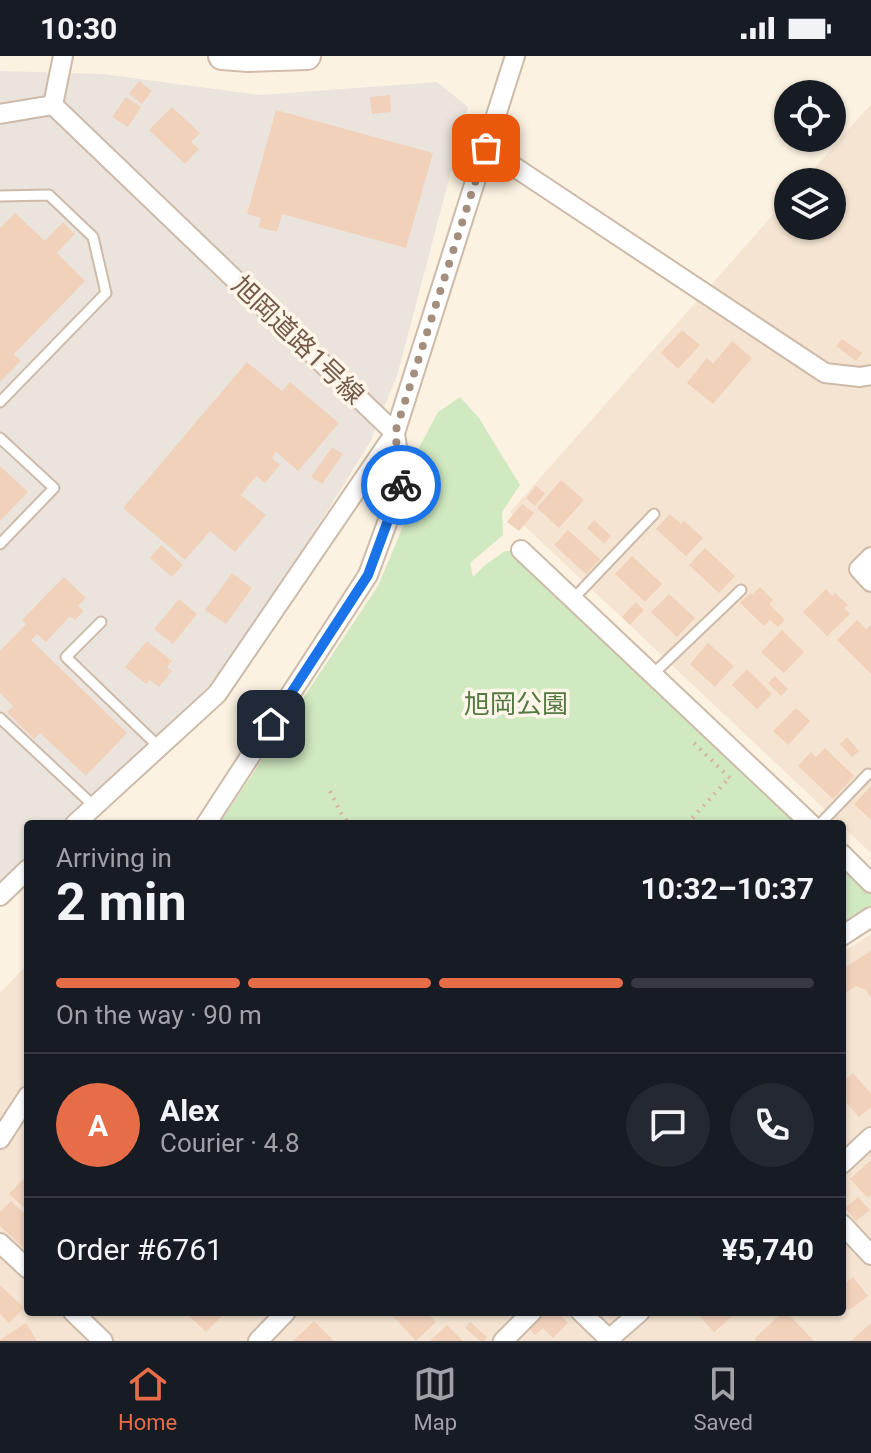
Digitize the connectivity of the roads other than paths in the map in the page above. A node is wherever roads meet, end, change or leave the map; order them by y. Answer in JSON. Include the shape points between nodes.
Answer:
{"nodes":[{"id":1,"x":63,"y":56,"type":"edge"},
{"id":2,"x":222,"y":56,"type":"edge"},
{"id":3,"x":307,"y":56,"type":"edge"},
{"id":4,"x":515,"y":56,"type":"edge"},
{"id":5,"x":53,"y":105,"type":"junction"},
{"id":6,"x":0,"y":114,"type":"edge"},
{"id":7,"x":486,"y":148,"type":"junction"},
{"id":8,"x":0,"y":196,"type":"edge"},
{"id":9,"x":871,"y":375,"type":"edge"},
{"id":10,"x":0,"y":402,"type":"edge"},
{"id":11,"x":395,"y":433,"type":"junction"},
{"id":12,"x":0,"y":438,"type":"edge"},
{"id":13,"x":654,"y":514,"type":"dead end"},
{"id":14,"x":0,"y":544,"type":"edge"},
{"id":15,"x":521,"y":550,"type":"dead end"},
{"id":16,"x":871,"y":557,"type":"edge"},
{"id":17,"x":871,"y":582,"type":"edge"},
{"id":18,"x":741,"y":590,"type":"dead end"},
{"id":19,"x":573,"y":599,"type":"junction"},
{"id":20,"x":101,"y":622,"type":"dead end"},
{"id":21,"x":652,"y":675,"type":"junction"},
{"id":22,"x":0,"y":718,"type":"edge"},
{"id":23,"x":159,"y":747,"type":"junction"},
{"id":24,"x":868,"y":774,"type":"dead end"},
{"id":25,"x":94,"y":806,"type":"junction"},
{"id":26,"x":79,"y":820,"type":"edge"},
{"id":27,"x":209,"y":820,"type":"edge"},
{"id":28,"x":807,"y":820,"type":"edge"},
{"id":29,"x":824,"y":820,"type":"edge"},
{"id":30,"x":846,"y":858,"type":"edge"},
{"id":31,"x":24,"y":873,"type":"edge"},
{"id":32,"x":871,"y":883,"type":"edge"},
{"id":33,"x":0,"y":896,"type":"edge"},
{"id":34,"x":871,"y":917,"type":"edge"},
{"id":35,"x":846,"y":933,"type":"edge"},
{"id":36,"x":24,"y":1102,"type":"edge"},
{"id":37,"x":871,"y":1137,"type":"edge"},
{"id":38,"x":0,"y":1139,"type":"edge"},
{"id":39,"x":846,"y":1160,"type":"edge"},
{"id":40,"x":846,"y":1228,"type":"edge"},
{"id":41,"x":0,"y":1243,"type":"edge"},
{"id":42,"x":871,"y":1255,"type":"edge"},
{"id":43,"x":24,"y":1265,"type":"edge"},
{"id":44,"x":77,"y":1316,"type":"edge"},
{"id":45,"x":272,"y":1316,"type":"edge"},
{"id":46,"x":528,"y":1316,"type":"edge"},
{"id":47,"x":585,"y":1316,"type":"edge"},
{"id":48,"x":636,"y":1316,"type":"edge"},
{"id":49,"x":610,"y":1340,"type":"edge"},
{"id":50,"x":103,"y":1341,"type":"edge"},
{"id":51,"x":258,"y":1341,"type":"edge"},
{"id":52,"x":503,"y":1341,"type":"edge"}],
"edges":[{"from":1,"to":5,"type":"street"},
{"from":2,"to":3,"type":"main road"},
{"from":4,"to":7,"type":"street"},
{"from":5,"to":6,"type":"street"},
{"from":5,"to":11,"type":"street","name":"旭岡道路1号線"},
{"from":7,"to":9,"type":"street","via":[[825,373]]},
{"from":7,"to":11,"type":"street"},
{"from":8,"to":10,"type":"lane","via":[[49,195],[93,237],[106,293]]},
{"from":11,"to":23,"type":"street","via":[[217,694]]},
{"from":11,"to":27,"type":"street","via":[[402,482],[368,575]]},
{"from":12,"to":14,"type":"lane","via":[[54,488]]},
{"from":13,"to":19,"type":"lane"},
{"from":15,"to":19,"type":"street"},
{"from":16,"to":17,"type":"street","via":[[859,569]]},
{"from":18,"to":21,"type":"lane"},
{"from":19,"to":21,"type":"street"},
{"from":20,"to":23,"type":"lane","via":[[66,657]]},
{"from":21,"to":28,"type":"street"},
{"from":22,"to":25,"type":"lane"},
{"from":23,"to":25,"type":"street"},
{"from":24,"to":29,"type":"lane"},
{"from":25,"to":26,"type":"street"},
{"from":30,"to":32,"type":"street"},
{"from":31,"to":33,"type":"street"},
{"from":34,"to":35,"type":"street"},
{"from":36,"to":38,"type":"street"},
{"from":37,"to":39,"type":"street"},
{"from":40,"to":42,"type":"street"},
{"from":41,"to":43,"type":"street"},
{"from":44,"to":50,"type":"street"},
{"from":45,"to":51,"type":"street"},
{"from":46,"to":52,"type":"street"},
{"from":47,"to":49,"type":"street"},
{"from":48,"to":49,"type":"street"}]}
